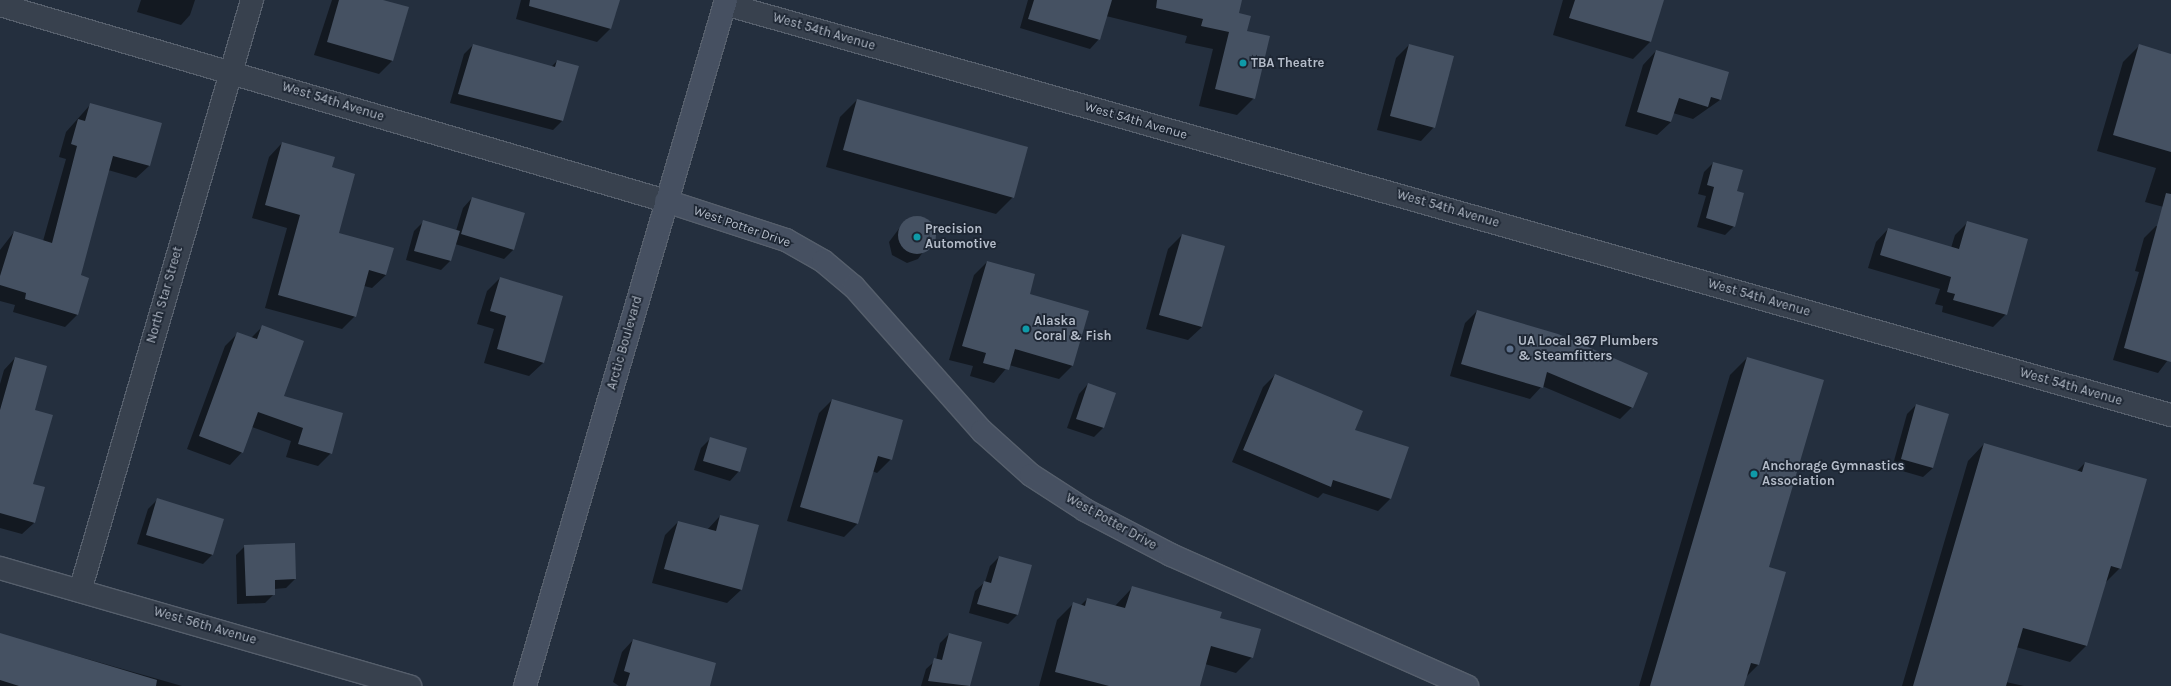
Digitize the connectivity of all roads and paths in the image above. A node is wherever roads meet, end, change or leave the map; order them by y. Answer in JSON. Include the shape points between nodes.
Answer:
{"nodes":[{"id":1,"x":252,"y":0,"type":"edge"},
{"id":2,"x":725,"y":2,"type":"edge"},
{"id":3,"x":0,"y":5,"type":"edge"},
{"id":4,"x":230,"y":71,"type":"junction"},
{"id":5,"x":666,"y":201,"type":"junction"},
{"id":6,"x":2171,"y":415,"type":"edge"},
{"id":7,"x":0,"y":568,"type":"edge"},
{"id":8,"x":80,"y":591,"type":"junction"},
{"id":9,"x":410,"y":686,"type":"edge"},
{"id":10,"x":525,"y":686,"type":"edge"},
{"id":11,"x":1467,"y":686,"type":"edge"}],
"edges":[{"from":1,"to":4,"type":"street","name":"North Star Street"},
{"from":2,"to":5,"type":"main road","name":"Arctic Boulevard"},
{"from":2,"to":6,"type":"street","name":"West 54th Avenue"},
{"from":3,"to":4,"type":"street","name":"West 54th Avenue"},
{"from":4,"to":5,"type":"street","name":"West 54th Avenue"},
{"from":4,"to":8,"type":"street","name":"North Star Street"},
{"from":5,"to":10,"type":"main road","name":"Arctic Boulevard"},
{"from":5,"to":11,"type":"main road","name":"West Potter Drive","via":[[786,240],[823,261],[854,287],[982,431],[1032,475],[1085,510],[1171,555]]},
{"from":7,"to":8,"type":"street","name":"West 56th Avenue"},
{"from":8,"to":9,"type":"street","name":"West 56th Avenue"}]}
